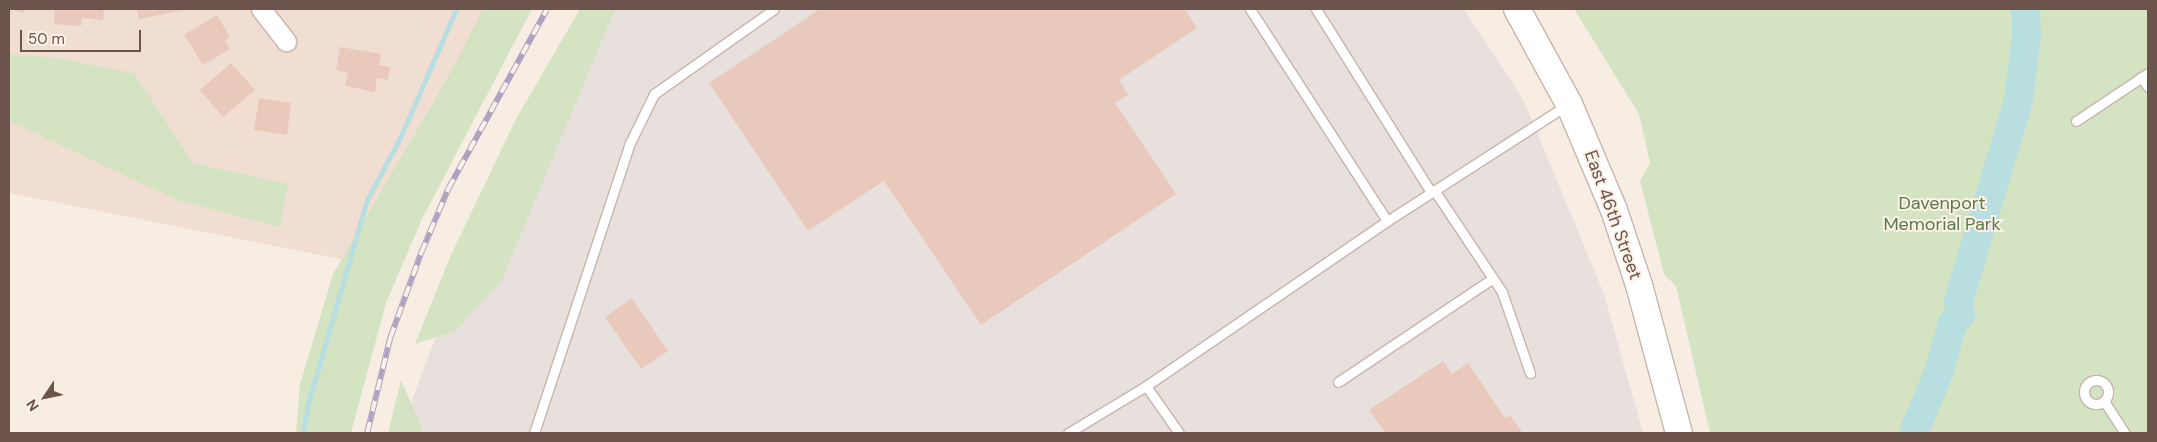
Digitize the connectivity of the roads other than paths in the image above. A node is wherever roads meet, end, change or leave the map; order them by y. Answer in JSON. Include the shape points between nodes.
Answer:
{"nodes":[{"id":1,"x":261,"y":9,"type":"edge"},
{"id":2,"x":774,"y":9,"type":"edge"},
{"id":3,"x":1250,"y":9,"type":"edge"},
{"id":4,"x":1316,"y":9,"type":"edge"},
{"id":5,"x":1517,"y":9,"type":"edge"},
{"id":6,"x":286,"y":41,"type":"dead end"},
{"id":7,"x":2145,"y":75,"type":"edge"},
{"id":8,"x":2148,"y":87,"type":"edge"},
{"id":9,"x":1569,"y":104,"type":"junction"},
{"id":10,"x":2076,"y":121,"type":"dead end"},
{"id":11,"x":1433,"y":191,"type":"junction"},
{"id":12,"x":1387,"y":221,"type":"junction"},
{"id":13,"x":1492,"y":279,"type":"junction"},
{"id":14,"x":1530,"y":373,"type":"dead end"},
{"id":15,"x":1338,"y":382,"type":"dead end"},
{"id":16,"x":1146,"y":386,"type":"junction"},
{"id":17,"x":2104,"y":401,"type":"dead end"},
{"id":18,"x":534,"y":433,"type":"edge"},
{"id":19,"x":1068,"y":433,"type":"edge"},
{"id":20,"x":1178,"y":433,"type":"edge"},
{"id":21,"x":1679,"y":433,"type":"edge"},
{"id":22,"x":2125,"y":433,"type":"edge"}],
"edges":[{"from":1,"to":6,"type":"street"},
{"from":2,"to":18,"type":"lane","via":[[654,94],[630,143]]},
{"from":3,"to":12,"type":"lane"},
{"from":4,"to":11,"type":"lane"},
{"from":5,"to":9,"type":"street","name":"East 46th Street"},
{"from":7,"to":8,"type":"lane"},
{"from":7,"to":10,"type":"lane"},
{"from":9,"to":11,"type":"lane"},
{"from":9,"to":21,"type":"street","name":"East 46th Street","via":[[1614,210],[1639,285]]},
{"from":11,"to":12,"type":"lane"},
{"from":11,"to":13,"type":"lane"},
{"from":12,"to":16,"type":"lane"},
{"from":13,"to":14,"type":"lane","via":[[1502,292]]},
{"from":13,"to":15,"type":"lane"},
{"from":16,"to":19,"type":"lane"},
{"from":16,"to":20,"type":"lane"},
{"from":17,"to":22,"type":"lane"}]}
